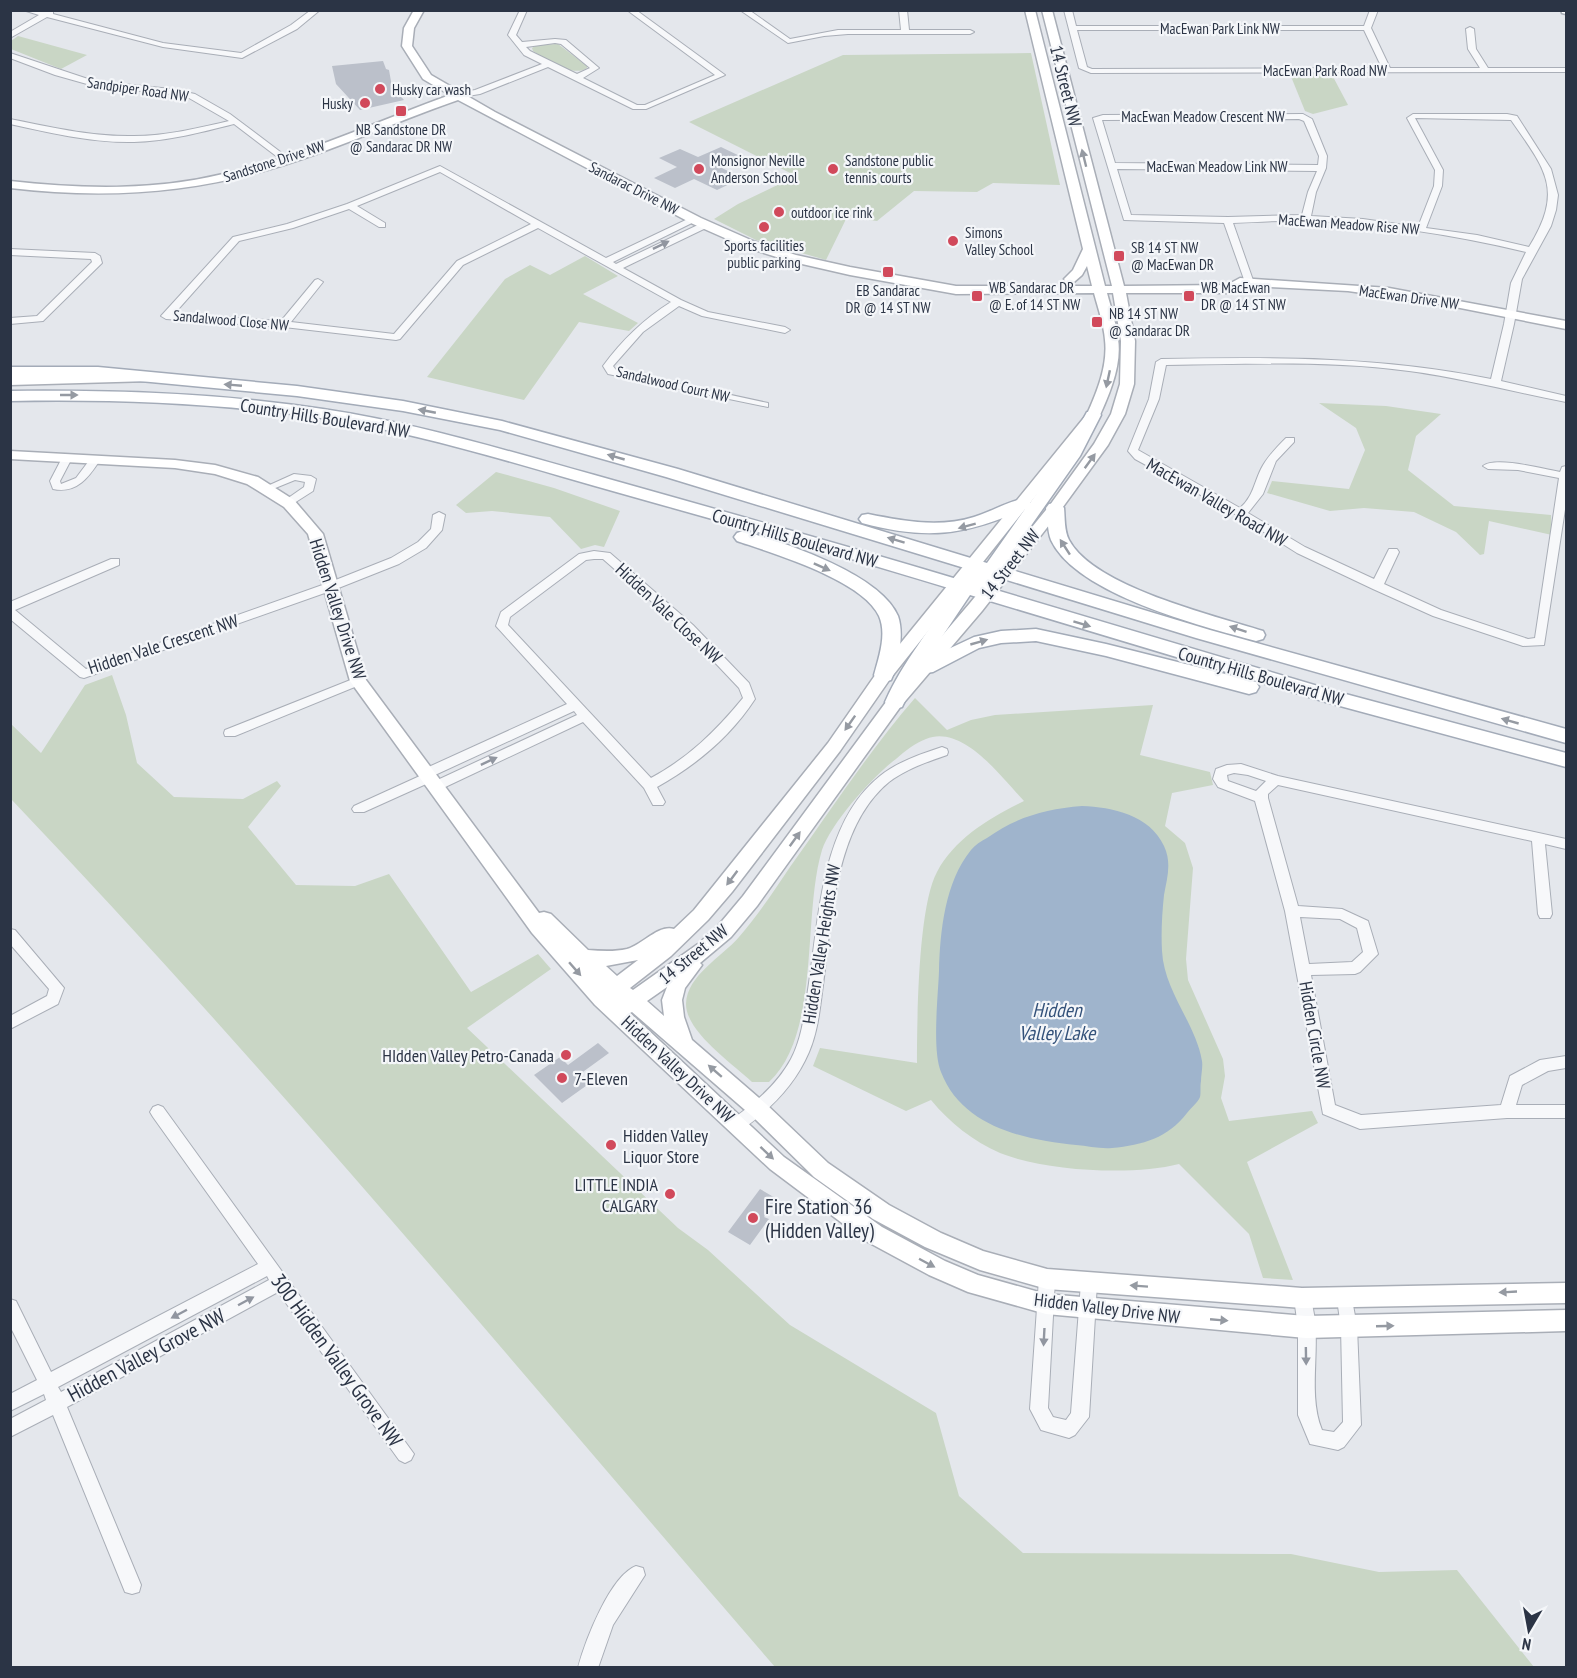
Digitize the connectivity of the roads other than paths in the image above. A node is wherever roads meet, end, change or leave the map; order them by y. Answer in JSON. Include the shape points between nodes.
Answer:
{"nodes":[{"id":1,"x":26,"y":10,"type":"edge"},
{"id":2,"x":317,"y":10,"type":"edge"},
{"id":3,"x":419,"y":10,"type":"edge"},
{"id":4,"x":524,"y":10,"type":"edge"},
{"id":5,"x":630,"y":10,"type":"edge"},
{"id":6,"x":743,"y":10,"type":"edge"},
{"id":7,"x":903,"y":10,"type":"edge"},
{"id":8,"x":1030,"y":10,"type":"edge"},
{"id":9,"x":1047,"y":10,"type":"edge"},
{"id":10,"x":1068,"y":10,"type":"edge"},
{"id":11,"x":1374,"y":10,"type":"edge"},
{"id":12,"x":49,"y":12,"type":"edge"},
{"id":13,"x":294,"y":27,"type":"junction"},
{"id":14,"x":1072,"y":28,"type":"junction"},
{"id":15,"x":1367,"y":28,"type":"junction"},
{"id":16,"x":1470,"y":29,"type":"dead end"},
{"id":17,"x":303,"y":30,"type":"dead end"},
{"id":18,"x":905,"y":32,"type":"junction"},
{"id":19,"x":970,"y":32,"type":"dead end"},
{"id":20,"x":12,"y":35,"type":"edge"},
{"id":21,"x":519,"y":45,"type":"junction"},
{"id":22,"x":10,"y":55,"type":"edge"},
{"id":23,"x":538,"y":59,"type":"junction"},
{"id":24,"x":548,"y":64,"type":"junction"},
{"id":25,"x":1386,"y":69,"type":"junction"},
{"id":26,"x":1485,"y":69,"type":"junction"},
{"id":27,"x":1566,"y":70,"type":"edge"},
{"id":28,"x":576,"y":78,"type":"junction"},
{"id":29,"x":458,"y":96,"type":"junction"},
{"id":30,"x":10,"y":122,"type":"edge"},
{"id":31,"x":234,"y":122,"type":"junction"},
{"id":32,"x":287,"y":160,"type":"junction"},
{"id":33,"x":1112,"y":166,"type":"junction"},
{"id":34,"x":1322,"y":168,"type":"junction"},
{"id":35,"x":10,"y":184,"type":"edge"},
{"id":36,"x":350,"y":206,"type":"junction"},
{"id":37,"x":1127,"y":218,"type":"joint"},
{"id":38,"x":1306,"y":218,"type":"junction"},
{"id":39,"x":1228,"y":220,"type":"junction"},
{"id":40,"x":700,"y":222,"type":"junction"},
{"id":41,"x":538,"y":224,"type":"junction"},
{"id":42,"x":382,"y":225,"type":"dead end"},
{"id":43,"x":1422,"y":228,"type":"junction"},
{"id":44,"x":1089,"y":249,"type":"junction"},
{"id":45,"x":1532,"y":251,"type":"junction"},
{"id":46,"x":10,"y":252,"type":"edge"},
{"id":47,"x":607,"y":261,"type":"junction"},
{"id":48,"x":617,"y":267,"type":"junction"},
{"id":49,"x":1070,"y":279,"type":"junction"},
{"id":50,"x":318,"y":282,"type":"dead end"},
{"id":51,"x":926,"y":283,"type":"junction"},
{"id":52,"x":1250,"y":283,"type":"junction"},
{"id":53,"x":1099,"y":284,"type":"junction"},
{"id":54,"x":1118,"y":284,"type":"junction"},
{"id":55,"x":1160,"y":288,"type":"junction"},
{"id":56,"x":678,"y":302,"type":"junction"},
{"id":57,"x":1511,"y":315,"type":"junction"},
{"id":58,"x":10,"y":321,"type":"edge"},
{"id":59,"x":1125,"y":323,"type":"junction"},
{"id":60,"x":284,"y":324,"type":"junction"},
{"id":61,"x":1566,"y":325,"type":"edge"},
{"id":62,"x":785,"y":330,"type":"dead end"},
{"id":63,"x":10,"y":372,"type":"edge"},
{"id":64,"x":146,"y":378,"type":"junction"},
{"id":65,"x":10,"y":381,"type":"edge"},
{"id":66,"x":1495,"y":383,"type":"junction"},
{"id":67,"x":10,"y":396,"type":"edge"},
{"id":68,"x":1566,"y":399,"type":"edge"},
{"id":69,"x":764,"y":405,"type":"dead end"},
{"id":70,"x":1093,"y":416,"type":"junction"},
{"id":71,"x":1290,"y":440,"type":"dead end"},
{"id":72,"x":470,"y":445,"type":"junction"},
{"id":73,"x":10,"y":455,"type":"edge"},
{"id":74,"x":67,"y":458,"type":"junction"},
{"id":75,"x":96,"y":460,"type":"junction"},
{"id":76,"x":1488,"y":466,"type":"dead end"},
{"id":77,"x":1566,"y":472,"type":"edge"},
{"id":78,"x":672,"y":473,"type":"junction"},
{"id":79,"x":268,"y":488,"type":"junction"},
{"id":80,"x":287,"y":503,"type":"junction"},
{"id":81,"x":1022,"y":504,"type":"junction"},
{"id":82,"x":1055,"y":508,"type":"junction"},
{"id":83,"x":1241,"y":513,"type":"junction"},
{"id":84,"x":439,"y":515,"type":"dead end"},
{"id":85,"x":1393,"y":552,"type":"dead end"},
{"id":86,"x":116,"y":562,"type":"dead end"},
{"id":87,"x":979,"y":580,"type":"junction"},
{"id":88,"x":332,"y":586,"type":"junction"},
{"id":89,"x":1377,"y":586,"type":"junction"},
{"id":90,"x":10,"y":607,"type":"edge"},
{"id":91,"x":10,"y":612,"type":"edge"},
{"id":92,"x":926,"y":667,"type":"junction"},
{"id":93,"x":884,"y":675,"type":"junction"},
{"id":94,"x":358,"y":681,"type":"junction"},
{"id":95,"x":1390,"y":687,"type":"junction"},
{"id":96,"x":895,"y":702,"type":"junction"},
{"id":97,"x":581,"y":710,"type":"junction"},
{"id":98,"x":230,"y":733,"type":"dead end"},
{"id":99,"x":1566,"y":736,"type":"edge"},
{"id":100,"x":1490,"y":741,"type":"junction"},
{"id":101,"x":942,"y":752,"type":"dead end"},
{"id":102,"x":1566,"y":760,"type":"edge"},
{"id":103,"x":431,"y":779,"type":"junction"},
{"id":104,"x":1276,"y":780,"type":"junction"},
{"id":105,"x":648,"y":785,"type":"junction"},
{"id":106,"x":1261,"y":798,"type":"junction"},
{"id":107,"x":658,"y":802,"type":"dead end"},
{"id":108,"x":359,"y":809,"type":"dead end"},
{"id":109,"x":1538,"y":838,"type":"junction"},
{"id":110,"x":1566,"y":844,"type":"edge"},
{"id":111,"x":512,"y":890,"type":"junction"},
{"id":112,"x":1292,"y":911,"type":"junction"},
{"id":113,"x":1545,"y":914,"type":"dead end"},
{"id":114,"x":701,"y":915,"type":"junction"},
{"id":115,"x":10,"y":934,"type":"edge"},
{"id":116,"x":705,"y":950,"type":"junction"},
{"id":117,"x":587,"y":957,"type":"junction"},
{"id":118,"x":1303,"y":970,"type":"junction"},
{"id":119,"x":618,"y":1000,"type":"junction"},
{"id":120,"x":10,"y":1023,"type":"edge"},
{"id":121,"x":684,"y":1044,"type":"junction"},
{"id":122,"x":1566,"y":1062,"type":"edge"},
{"id":123,"x":759,"y":1110,"type":"junction"},
{"id":124,"x":158,"y":1112,"type":"dead end"},
{"id":125,"x":1507,"y":1112,"type":"junction"},
{"id":126,"x":1566,"y":1112,"type":"edge"},
{"id":127,"x":736,"y":1125,"type":"junction"},
{"id":128,"x":268,"y":1266,"type":"junction"},
{"id":129,"x":1047,"y":1279,"type":"junction"},
{"id":130,"x":281,"y":1282,"type":"junction"},
{"id":131,"x":1089,"y":1283,"type":"junction"},
{"id":132,"x":1566,"y":1293,"type":"edge"},
{"id":133,"x":1302,"y":1298,"type":"junction"},
{"id":134,"x":1345,"y":1299,"type":"junction"},
{"id":135,"x":1046,"y":1304,"type":"junction"},
{"id":136,"x":10,"y":1307,"type":"edge"},
{"id":137,"x":1088,"y":1309,"type":"junction"},
{"id":138,"x":1566,"y":1321,"type":"edge"},
{"id":139,"x":1306,"y":1327,"type":"junction"},
{"id":140,"x":1349,"y":1327,"type":"junction"},
{"id":141,"x":46,"y":1384,"type":"junction"},
{"id":142,"x":10,"y":1403,"type":"edge"},
{"id":143,"x":57,"y":1403,"type":"junction"},
{"id":144,"x":10,"y":1429,"type":"edge"},
{"id":145,"x":405,"y":1454,"type":"dead end"},
{"id":146,"x":636,"y":1575,"type":"dead end"},
{"id":147,"x":132,"y":1585,"type":"dead end"},
{"id":148,"x":588,"y":1668,"type":"edge"}],
"edges":[{"from":1,"to":12,"type":"street"},
{"from":2,"to":13,"type":"street"},
{"from":3,"to":29,"type":"street","name":"Sandarac Drive NW","via":[[409,28],[406,46],[427,77]]},
{"from":4,"to":21,"type":"street","via":[[512,35]]},
{"from":5,"to":28,"type":"street","via":[[721,75],[646,107],[636,107]]},
{"from":6,"to":18,"type":"street","via":[[788,41],[833,32]]},
{"from":7,"to":18,"type":"street"},
{"from":8,"to":44,"type":"street","name":"14 Street NW"},
{"from":54,"to":9,"type":"street","name":"14 Street NW","one_way":true},
{"from":10,"to":14,"type":"street"},
{"from":11,"to":15,"type":"street"},
{"from":12,"to":13,"type":"street","via":[[163,45],[242,56]]},
{"from":12,"to":20,"type":"street"},
{"from":13,"to":17,"type":"street"},
{"from":14,"to":15,"type":"street","name":"MacEwan Park Link NW"},
{"from":14,"to":25,"type":"street","name":"MacEwan Park Road NW","via":[[1083,68],[1091,71]]},
{"from":15,"to":25,"type":"street"},
{"from":16,"to":26,"type":"street","via":[[1472,49]]},
{"from":18,"to":19,"type":"street"},
{"from":21,"to":23,"type":"street"},
{"from":21,"to":28,"type":"street","via":[[563,42],[595,68]]},
{"from":22,"to":31,"type":"street","name":"Sandpiper Road NW","via":[[88,82],[193,96]]},
{"from":23,"to":24,"type":"street"},
{"from":23,"to":29,"type":"street"},
{"from":24,"to":28,"type":"street"},
{"from":24,"to":29,"type":"street"},
{"from":25,"to":26,"type":"street","name":"MacEwan Park Road NW"},
{"from":26,"to":27,"type":"street","name":"MacEwan Park Road NW"},
{"from":29,"to":32,"type":"street","name":"Sandstone Drive NW"},
{"from":29,"to":40,"type":"street","name":"Sandarac Drive NW"},
{"from":30,"to":31,"type":"street","via":[[133,139],[194,132]]},
{"from":31,"to":32,"type":"street","name":"Sandpiper Road NW"},
{"from":32,"to":35,"type":"street","name":"Sandstone Drive NW","via":[[207,182],[134,191]]},
{"from":33,"to":34,"type":"street","name":"MacEwan Meadow Link NW"},
{"from":33,"to":34,"type":"street","name":"MacEwan Meadow Crescent NW","via":[[1097,118],[1300,116],[1308,119],[1323,156]]},
{"from":33,"to":37,"type":"street","name":"MacEwan Meadow Crescent NW"},
{"from":34,"to":38,"type":"street"},
{"from":36,"to":41,"type":"street","name":"Sandalwood Close NW","via":[[440,169]]},
{"from":36,"to":42,"type":"street"},
{"from":36,"to":60,"type":"street","name":"Sandalwood Close NW","via":[[236,239],[166,316]]},
{"from":37,"to":39,"type":"street","name":"MacEwan Meadow Rise NW"},
{"from":38,"to":39,"type":"street","name":"MacEwan Meadow Rise NW"},
{"from":38,"to":43,"type":"street","name":"MacEwan Meadow Rise NW"},
{"from":39,"to":52,"type":"street"},
{"from":40,"to":47,"type":"street"},
{"from":48,"to":40,"type":"street","one_way":true},
{"from":40,"to":51,"type":"street","name":"Sandarac Drive NW","via":[[793,258],[850,272]]},
{"from":41,"to":47,"type":"street","name":"Sandalwood Close NW"},
{"from":41,"to":60,"type":"street","name":"Sandalwood Close NW","via":[[460,263],[396,337]]},
{"from":43,"to":45,"type":"street","name":"MacEwan Meadow Rise NW"},
{"from":43,"to":45,"type":"street","via":[[1438,186],[1439,170],[1411,118],[1507,116],[1514,118],[1544,163],[1555,191],[1552,210]]},
{"from":44,"to":49,"type":"street","via":[[1078,272]]},
{"from":44,"to":53,"type":"street","name":"14 Street NW"},
{"from":45,"to":57,"type":"street","via":[[1517,279]]},
{"from":46,"to":58,"type":"street","via":[[95,256],[97,263],[40,320]]},
{"from":47,"to":48,"type":"street","name":"Sandalwood Close NW"},
{"from":48,"to":56,"type":"street","name":"Sandalwood Close NW"},
{"from":49,"to":51,"type":"street","name":"Sandarac Drive NW","via":[[948,279]]},
{"from":49,"to":53,"type":"street","name":"Sandarac Drive NW"},
{"from":50,"to":60,"type":"street"},
{"from":51,"to":53,"type":"street","name":"Sandarac Drive NW","via":[[956,290]]},
{"from":52,"to":54,"type":"street","name":"MacEwan Drive NW"},
{"from":52,"to":55,"type":"street","name":"MacEwan Drive NW","via":[[1228,289]]},
{"from":52,"to":57,"type":"street","name":"MacEwan Drive NW","via":[[1364,289]]},
{"from":53,"to":54,"type":"street","name":"Sandarac Drive NW"},
{"from":53,"to":70,"type":"street","name":"14 Street NW","one_way":true,"via":[[1112,340],[1111,364],[1106,390]]},
{"from":54,"to":55,"type":"street","name":"MacEwan Drive NW"},
{"from":54,"to":59,"type":"street","name":"14 Street NW"},
{"from":55,"to":59,"type":"street","via":[[1140,298]]},
{"from":56,"to":62,"type":"street","name":"Sandalwood Close NW","via":[[705,314]]},
{"from":56,"to":69,"type":"street","name":"Sandalwood Court NW","via":[[638,330],[621,348],[608,366],[612,372]]},
{"from":57,"to":61,"type":"street","name":"MacEwan Drive NW"},
{"from":57,"to":66,"type":"street"},
{"from":82,"to":59,"type":"street","name":"14 Street NW","one_way":true,"via":[[1101,445],[1118,414],[1127,384]]},
{"from":63,"to":64,"type":"main road","via":[[98,372]]},
{"from":64,"to":65,"type":"street","name":"Country Hills Boulevard NW"},
{"from":78,"to":64,"type":"main road","name":"Country Hills Boulevard NW","one_way":true,"via":[[502,426],[403,406],[297,391]]},
{"from":66,"to":68,"type":"street","name":"MacEwan Valley Road NW"},
{"from":66,"to":83,"type":"street","name":"MacEwan Valley Road NW","via":[[1347,362],[1161,362],[1155,398],[1133,451]]},
{"from":67,"to":72,"type":"main road","name":"Country Hills Boulevard NW","one_way":true,"via":[[205,400],[366,421]]},
{"from":70,"to":81,"type":"street","name":"14 Street NW"},
{"from":70,"to":87,"type":"main road","via":[[1072,456]]},
{"from":71,"to":83,"type":"street","via":[[1270,461],[1262,488]]},
{"from":72,"to":87,"type":"main road","name":"Country Hills Boulevard NW"},
{"from":72,"to":93,"type":"main road","one_way":true,"via":[[529,468],[694,519],[833,572],[873,596],[888,615],[891,630]]},
{"from":73,"to":74,"type":"street","name":"Hidden Valley Drive NW"},
{"from":74,"to":75,"type":"street","name":"Hidden Valley Drive NW"},
{"from":74,"to":75,"type":"street","via":[[55,480],[57,487],[69,488],[80,482]]},
{"from":75,"to":79,"type":"street","name":"Hidden Valley Drive NW","via":[[184,464],[225,471]]},
{"from":76,"to":77,"type":"street"},
{"from":77,"to":89,"type":"street","name":"MacEwan Valley Road NW","via":[[1540,642],[1527,643],[1437,613]]},
{"from":81,"to":78,"type":"main road","one_way":true,"via":[[958,528],[911,527]]},
{"from":87,"to":78,"type":"main road","name":"Country Hills Boulevard NW","one_way":true},
{"from":79,"to":80,"type":"street","name":"Hidden Valley Drive NW"},
{"from":79,"to":80,"type":"street","via":[[294,477],[311,479],[309,489]]},
{"from":80,"to":88,"type":"street","name":"Hidden Valley Drive NW","via":[[315,534]]},
{"from":81,"to":87,"type":"street","name":"14 Street NW"},
{"from":82,"to":87,"type":"street","name":"14 Street NW"},
{"from":95,"to":82,"type":"main road","one_way":true,"via":[[1353,667],[1165,605],[1105,581],[1076,563],[1067,551],[1060,539]]},
{"from":83,"to":89,"type":"street","name":"MacEwan Valley Road NW","via":[[1301,550]]},
{"from":84,"to":88,"type":"street","via":[[436,530],[422,545],[395,561]]},
{"from":85,"to":89,"type":"street"},
{"from":86,"to":90,"type":"street"},
{"from":87,"to":92,"type":"street","name":"14 Street NW"},
{"from":87,"to":93,"type":"street","name":"14 Street NW"},
{"from":87,"to":95,"type":"main road","name":"Country Hills Boulevard NW","via":[[1203,634]]},
{"from":87,"to":96,"type":"main road","via":[[903,679]]},
{"from":87,"to":100,"type":"main road","name":"Country Hills Boulevard NW","one_way":true,"via":[[1170,651]]},
{"from":88,"to":91,"type":"street","name":"Hidden Vale Crescent NW","via":[[84,674]]},
{"from":88,"to":94,"type":"street","name":"Hidden Valley Drive NW"},
{"from":92,"to":96,"type":"street","name":"14 Street NW"},
{"from":92,"to":100,"type":"main road","one_way":true,"via":[[984,640],[1018,635],[1055,638],[1440,737]]},
{"from":93,"to":114,"type":"street","name":"14 Street NW","one_way":true,"via":[[834,747]]},
{"from":94,"to":98,"type":"street"},
{"from":94,"to":103,"type":"street","name":"Hidden Valley Drive NW"},
{"from":99,"to":95,"type":"main road","name":"Country Hills Boulevard NW","one_way":true},
{"from":116,"to":96,"type":"street","name":"14 Street NW","one_way":true,"via":[[750,901]]},
{"from":97,"to":103,"type":"street"},
{"from":97,"to":105,"type":"street","name":"Hidden Vale Close NW"},
{"from":97,"to":105,"type":"street","name":"Hidden Vale Close NW","via":[[502,626],[505,615],[583,557],[606,556],[689,628],[745,686],[749,699],[720,736],[680,769]]},
{"from":100,"to":102,"type":"main road","name":"Country Hills Boulevard NW"},
{"from":101,"to":123,"type":"street","name":"Hidden Valley Heights NW","via":[[911,763],[879,785],[842,838],[833,863],[811,1017],[802,1052],[784,1083]]},
{"from":103,"to":108,"type":"street"},
{"from":103,"to":111,"type":"street","name":"Hidden Valley Drive NW"},
{"from":104,"to":106,"type":"street","via":[[1262,792]]},
{"from":104,"to":106,"type":"street","via":[[1237,768],[1221,772],[1223,784]]},
{"from":104,"to":109,"type":"street"},
{"from":105,"to":107,"type":"street","name":"Hidden Vale Close NW"},
{"from":106,"to":112,"type":"street","name":"Hidden Circle NW"},
{"from":109,"to":110,"type":"street"},
{"from":109,"to":113,"type":"street"},
{"from":111,"to":117,"type":"street","name":"Hidden Valley Drive NW"},
{"from":111,"to":119,"type":"street","name":"Hidden Valley Drive NW","one_way":true,"via":[[539,928]]},
{"from":112,"to":118,"type":"street","name":"Hidden Circle NW"},
{"from":112,"to":118,"type":"street","via":[[1342,914],[1356,921],[1363,926],[1371,954],[1355,968]]},
{"from":114,"to":117,"type":"street","via":[[628,958]]},
{"from":114,"to":119,"type":"street","name":"14 Street NW"},
{"from":115,"to":120,"type":"street","via":[[57,988],[53,1000]]},
{"from":116,"to":119,"type":"street","name":"14 Street NW"},
{"from":116,"to":121,"type":"street","via":[[682,977],[670,1001],[672,1018]]},
{"from":117,"to":119,"type":"street","name":"Hidden Valley Drive NW"},
{"from":118,"to":125,"type":"street","name":"Hidden Circle NW","via":[[1328,1109],[1360,1122]]},
{"from":119,"to":121,"type":"street","name":"Hidden Valley Drive NW"},
{"from":119,"to":127,"type":"street","name":"Hidden Valley Drive NW"},
{"from":123,"to":121,"type":"street","name":"Hidden Valley Drive NW","one_way":true},
{"from":122,"to":125,"type":"street","via":[[1556,1061],[1534,1069],[1515,1081]]},
{"from":123,"to":127,"type":"street","name":"Hidden Valley Heights NW"},
{"from":123,"to":129,"type":"street","name":"Hidden Valley Drive NW","via":[[821,1170],[880,1212],[980,1260]]},
{"from":124,"to":128,"type":"street","name":"300 Hidden Valley Grove NW"},
{"from":125,"to":126,"type":"street","name":"Hidden Circle NW"},
{"from":127,"to":135,"type":"street","name":"Hidden Valley Drive NW","one_way":true,"via":[[802,1183],[874,1234],[976,1285]]},
{"from":128,"to":130,"type":"street","name":"300 Hidden Valley Grove NW"},
{"from":128,"to":141,"type":"street","name":"Hidden Valley Grove NW","one_way":true},
{"from":129,"to":131,"type":"street","name":"Hidden Valley Drive NW"},
{"from":129,"to":135,"type":"street"},
{"from":143,"to":130,"type":"street","name":"Hidden Valley Grove NW","one_way":true},
{"from":130,"to":145,"type":"street","name":"300 Hidden Valley Grove NW"},
{"from":133,"to":131,"type":"street","name":"Hidden Valley Drive NW","one_way":true},
{"from":131,"to":137,"type":"street"},
{"from":132,"to":134,"type":"street","name":"Hidden Valley Drive NW","one_way":true},
{"from":133,"to":134,"type":"street","name":"Hidden Valley Drive NW"},
{"from":133,"to":139,"type":"street"},
{"from":134,"to":140,"type":"street"},
{"from":135,"to":137,"type":"street","name":"Hidden Valley Drive NW"},
{"from":135,"to":137,"type":"street","one_way":true,"via":[[1040,1409],[1047,1424],[1069,1429],[1080,1417]]},
{"from":136,"to":141,"type":"street"},
{"from":137,"to":139,"type":"street","name":"Hidden Valley Drive NW","one_way":true},
{"from":140,"to":138,"type":"street","name":"Hidden Valley Drive NW","one_way":true},
{"from":139,"to":140,"type":"street","name":"Hidden Valley Drive NW"},
{"from":139,"to":140,"type":"street","one_way":true,"via":[[1307,1415],[1316,1438],[1338,1441],[1352,1425]]},
{"from":141,"to":142,"type":"street","name":"Hidden Valley Grove NW"},
{"from":141,"to":143,"type":"street"},
{"from":143,"to":144,"type":"street","name":"Hidden Valley Grove NW"},
{"from":143,"to":147,"type":"street"},
{"from":146,"to":148,"type":"street","via":[[617,1598],[593,1647]]}]}
